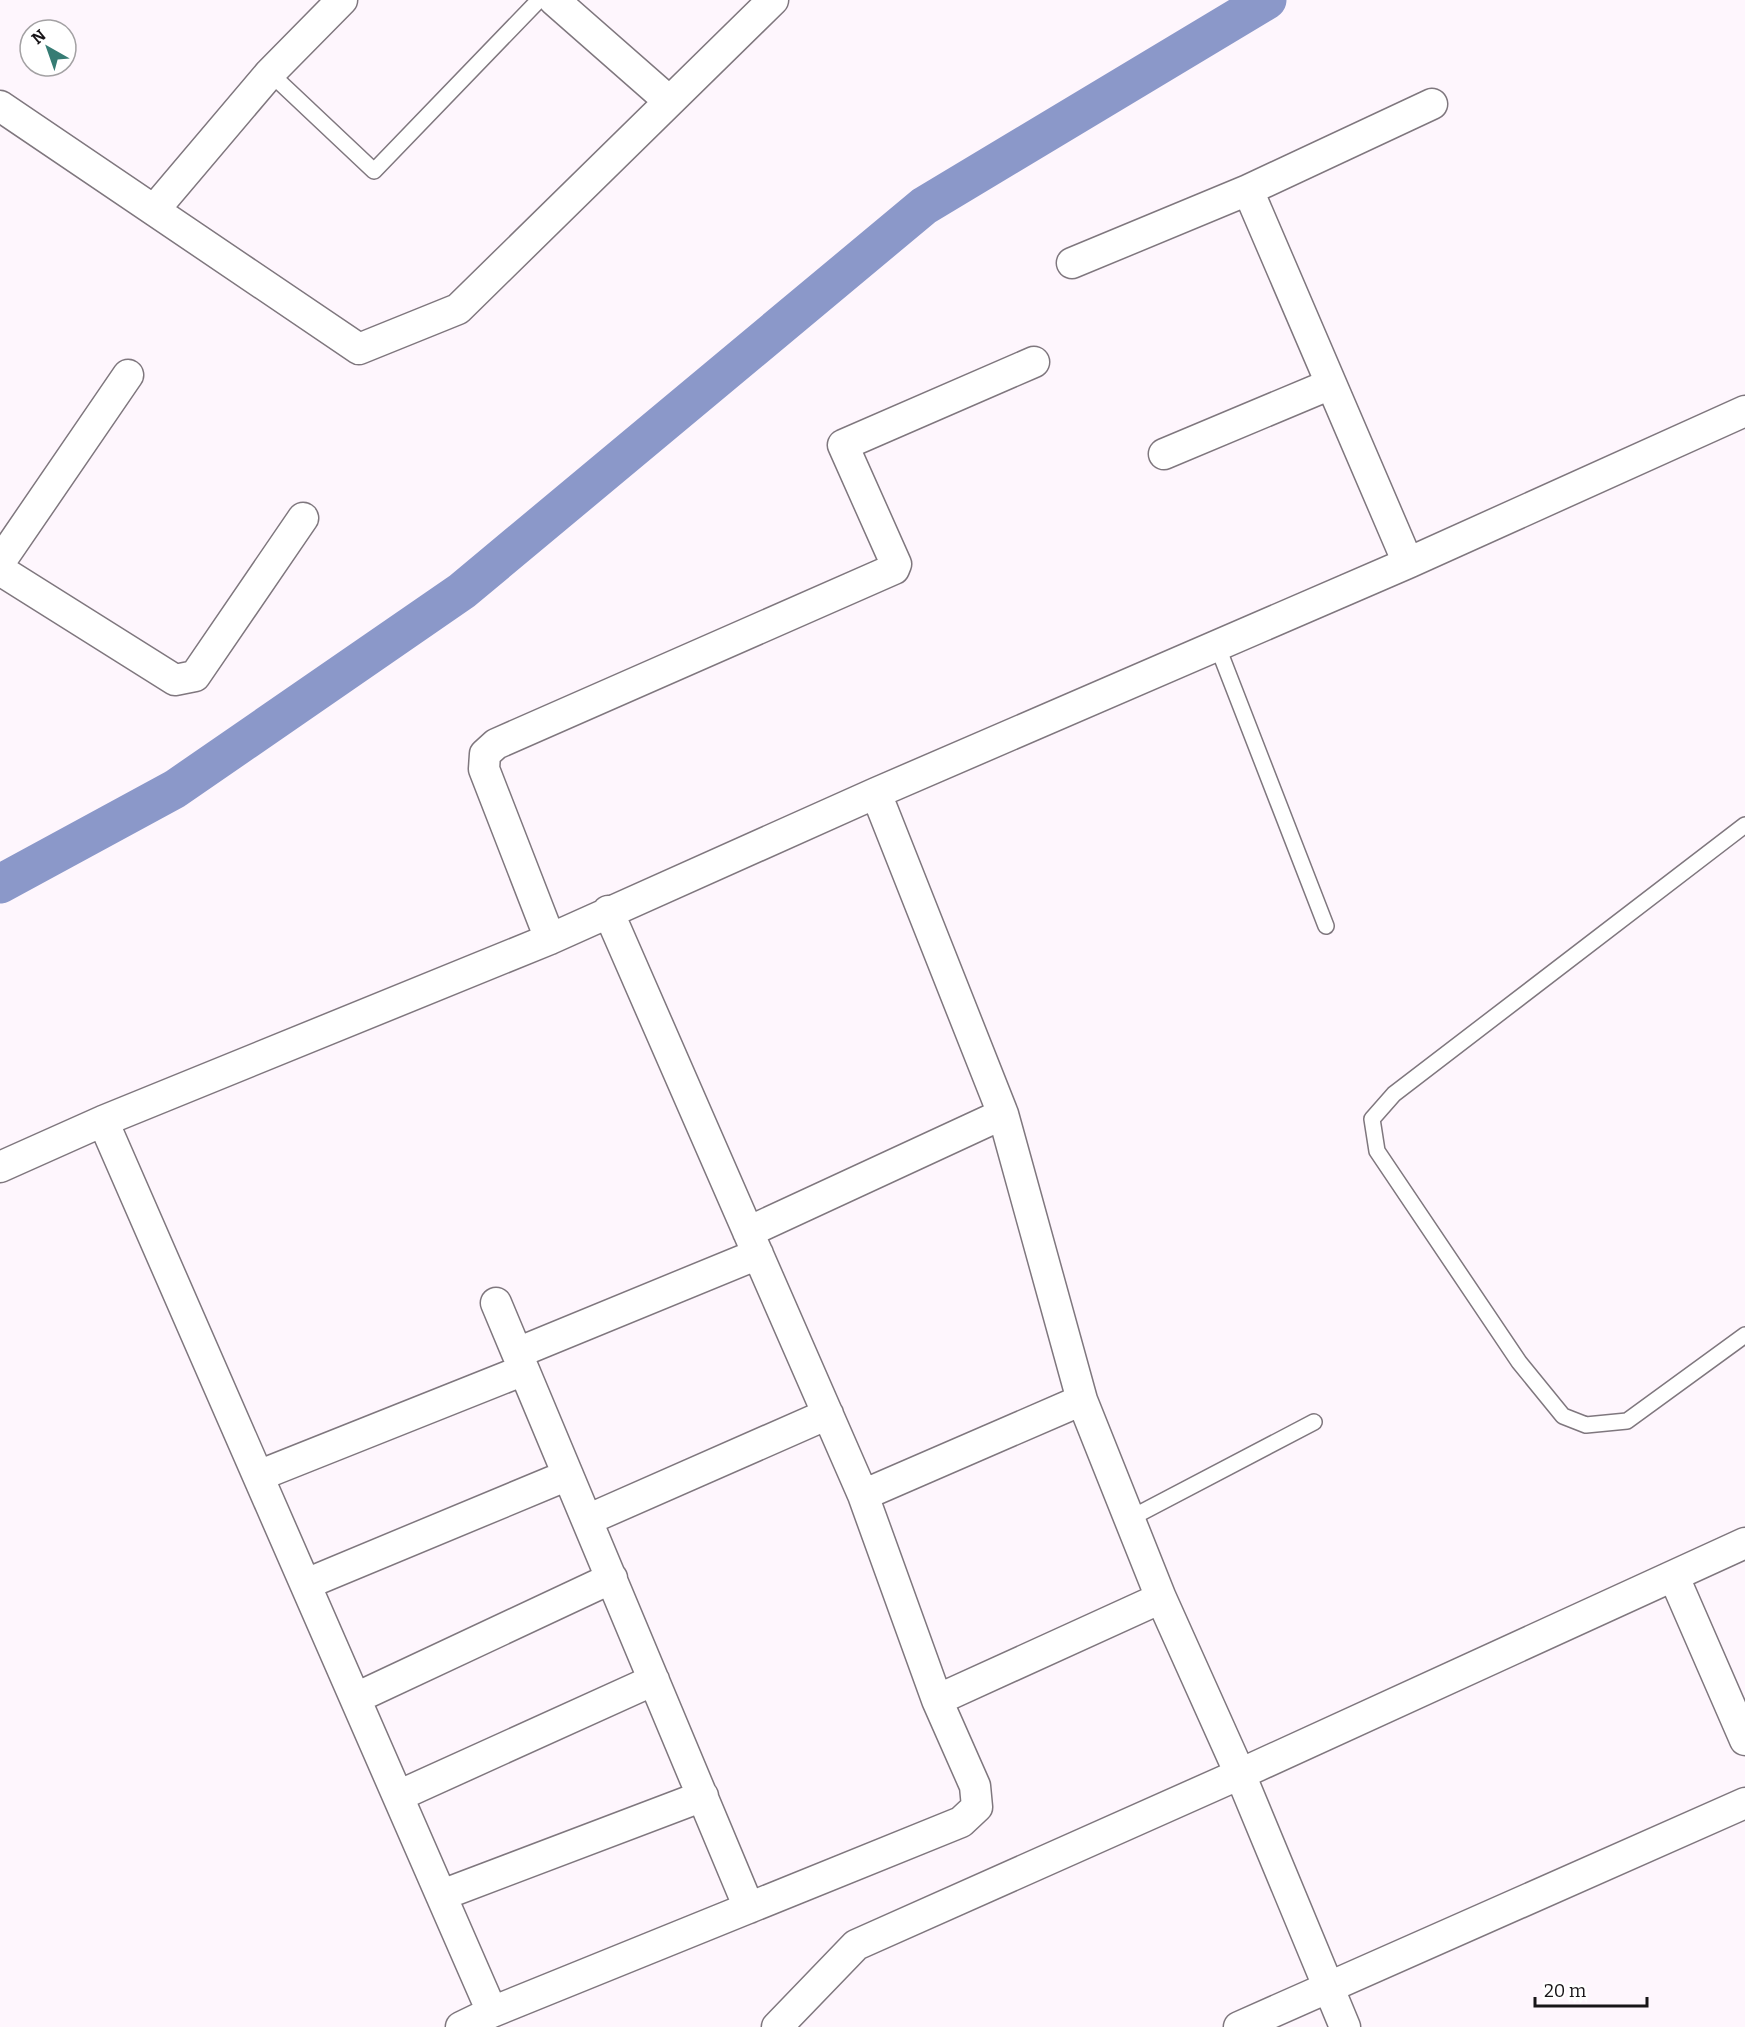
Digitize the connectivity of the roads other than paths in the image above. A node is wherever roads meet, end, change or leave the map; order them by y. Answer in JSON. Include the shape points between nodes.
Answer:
{"nodes":[{"id":1,"x":342,"y":0,"type":"edge"},
{"id":2,"x":539,"y":0,"type":"edge"},
{"id":3,"x":554,"y":0,"type":"edge"},
{"id":4,"x":773,"y":0,"type":"edge"},
{"id":5,"x":270,"y":73,"type":"junction"},
{"id":6,"x":669,"y":101,"type":"junction"},
{"id":7,"x":1432,"y":104,"type":"dead end"},
{"id":8,"x":0,"y":106,"type":"edge"},
{"id":9,"x":1248,"y":190,"type":"junction"},
{"id":10,"x":154,"y":210,"type":"junction"},
{"id":11,"x":1072,"y":262,"type":"dead end"},
{"id":12,"x":1034,"y":362,"type":"dead end"},
{"id":13,"x":128,"y":375,"type":"dead end"},
{"id":14,"x":1331,"y":384,"type":"junction"},
{"id":15,"x":1745,"y":411,"type":"edge"},
{"id":16,"x":1164,"y":454,"type":"dead end"},
{"id":17,"x":303,"y":518,"type":"dead end"},
{"id":18,"x":0,"y":562,"type":"edge"},
{"id":19,"x":1408,"y":563,"type":"junction"},
{"id":20,"x":0,"y":570,"type":"edge"},
{"id":21,"x":1218,"y":645,"type":"junction"},
{"id":22,"x":876,"y":793,"type":"junction"},
{"id":23,"x":1745,"y":825,"type":"edge"},
{"id":24,"x":608,"y":911,"type":"junction"},
{"id":25,"x":1326,"y":926,"type":"dead end"},
{"id":26,"x":550,"y":939,"type":"junction"},
{"id":27,"x":1003,"y":1114,"type":"junction"},
{"id":28,"x":103,"y":1121,"type":"junction"},
{"id":29,"x":0,"y":1167,"type":"edge"},
{"id":30,"x":753,"y":1243,"type":"junction"},
{"id":31,"x":496,"y":1303,"type":"dead end"},
{"id":32,"x":1745,"y":1335,"type":"edge"},
{"id":33,"x":521,"y":1362,"type":"junction"},
{"id":34,"x":1082,"y":1400,"type":"junction"},
{"id":35,"x":828,"y":1414,"type":"junction"},
{"id":36,"x":1314,"y":1422,"type":"dead end"},
{"id":37,"x":568,"y":1475,"type":"junction"},
{"id":38,"x":258,"y":1476,"type":"junction"},
{"id":39,"x":863,"y":1495,"type":"junction"},
{"id":40,"x":1129,"y":1519,"type":"junction"},
{"id":41,"x":587,"y":1520,"type":"junction"},
{"id":42,"x":1745,"y":1543,"type":"edge"},
{"id":43,"x":1674,"y":1576,"type":"junction"},
{"id":44,"x":612,"y":1578,"type":"junction"},
{"id":45,"x":306,"y":1584,"type":"junction"},
{"id":46,"x":1161,"y":1598,"type":"junction"},
{"id":47,"x":654,"y":1680,"type":"junction"},
{"id":48,"x":356,"y":1698,"type":"junction"},
{"id":49,"x":937,"y":1700,"type":"junction"},
{"id":50,"x":1745,"y":1740,"type":"edge"},
{"id":51,"x":1240,"y":1774,"type":"junction"},
{"id":52,"x":398,"y":1796,"type":"junction"},
{"id":53,"x":703,"y":1796,"type":"junction"},
{"id":54,"x":1745,"y":1803,"type":"edge"},
{"id":55,"x":442,"y":1895,"type":"junction"},
{"id":56,"x":749,"y":1908,"type":"junction"},
{"id":57,"x":1328,"y":1988,"type":"junction"},
{"id":58,"x":492,"y":2012,"type":"junction"},
{"id":59,"x":461,"y":2027,"type":"edge"},
{"id":60,"x":777,"y":2027,"type":"edge"},
{"id":61,"x":1239,"y":2027,"type":"edge"},
{"id":62,"x":1345,"y":2027,"type":"edge"}],
"edges":[{"from":1,"to":5,"type":"street"},
{"from":2,"to":5,"type":"lane","via":[[374,171]]},
{"from":3,"to":6,"type":"street"},
{"from":4,"to":6,"type":"street"},
{"from":5,"to":10,"type":"street"},
{"from":6,"to":10,"type":"street","via":[[458,309],[359,349]]},
{"from":7,"to":9,"type":"street"},
{"from":8,"to":10,"type":"street"},
{"from":9,"to":11,"type":"street"},
{"from":9,"to":14,"type":"street"},
{"from":12,"to":26,"type":"street","via":[[843,445],[896,564],[894,569],[496,744],[484,754],[484,769]]},
{"from":13,"to":18,"type":"street"},
{"from":14,"to":16,"type":"street"},
{"from":14,"to":19,"type":"street"},
{"from":15,"to":19,"type":"street"},
{"from":17,"to":20,"type":"street","via":[[195,676],[175,681]]},
{"from":19,"to":21,"type":"street"},
{"from":21,"to":22,"type":"street"},
{"from":21,"to":25,"type":"lane"},
{"from":22,"to":24,"type":"street"},
{"from":22,"to":27,"type":"street"},
{"from":23,"to":32,"type":"lane","via":[[1394,1094],[1372,1119],[1377,1151],[1519,1362],[1563,1416],[1586,1425],[1627,1421]]},
{"from":24,"to":26,"type":"street"},
{"from":24,"to":30,"type":"street"},
{"from":26,"to":28,"type":"street"},
{"from":27,"to":30,"type":"street"},
{"from":27,"to":34,"type":"street"},
{"from":28,"to":29,"type":"street"},
{"from":28,"to":38,"type":"street"},
{"from":30,"to":33,"type":"street"},
{"from":30,"to":35,"type":"street"},
{"from":31,"to":33,"type":"street"},
{"from":33,"to":37,"type":"street"},
{"from":33,"to":38,"type":"street"},
{"from":34,"to":39,"type":"street"},
{"from":34,"to":40,"type":"street"},
{"from":35,"to":39,"type":"street"},
{"from":35,"to":41,"type":"street"},
{"from":36,"to":40,"type":"lane"},
{"from":37,"to":41,"type":"street"},
{"from":37,"to":45,"type":"street"},
{"from":38,"to":45,"type":"street"},
{"from":39,"to":49,"type":"street"},
{"from":40,"to":46,"type":"street"},
{"from":41,"to":44,"type":"street"},
{"from":42,"to":43,"type":"street"},
{"from":43,"to":50,"type":"street"},
{"from":43,"to":51,"type":"street"},
{"from":44,"to":47,"type":"street"},
{"from":44,"to":48,"type":"street"},
{"from":45,"to":48,"type":"street"},
{"from":46,"to":49,"type":"street"},
{"from":46,"to":51,"type":"street"},
{"from":47,"to":52,"type":"street"},
{"from":47,"to":53,"type":"street"},
{"from":48,"to":52,"type":"street"},
{"from":49,"to":56,"type":"street","via":[[975,1786],[977,1807],[961,1822]]},
{"from":51,"to":57,"type":"street"},
{"from":51,"to":60,"type":"street","via":[[856,1945]]},
{"from":52,"to":55,"type":"street"},
{"from":53,"to":55,"type":"street"},
{"from":53,"to":56,"type":"street"},
{"from":54,"to":57,"type":"street"},
{"from":55,"to":58,"type":"street"},
{"from":56,"to":58,"type":"street"},
{"from":57,"to":61,"type":"street"},
{"from":57,"to":62,"type":"street"},
{"from":58,"to":59,"type":"street"}]}
